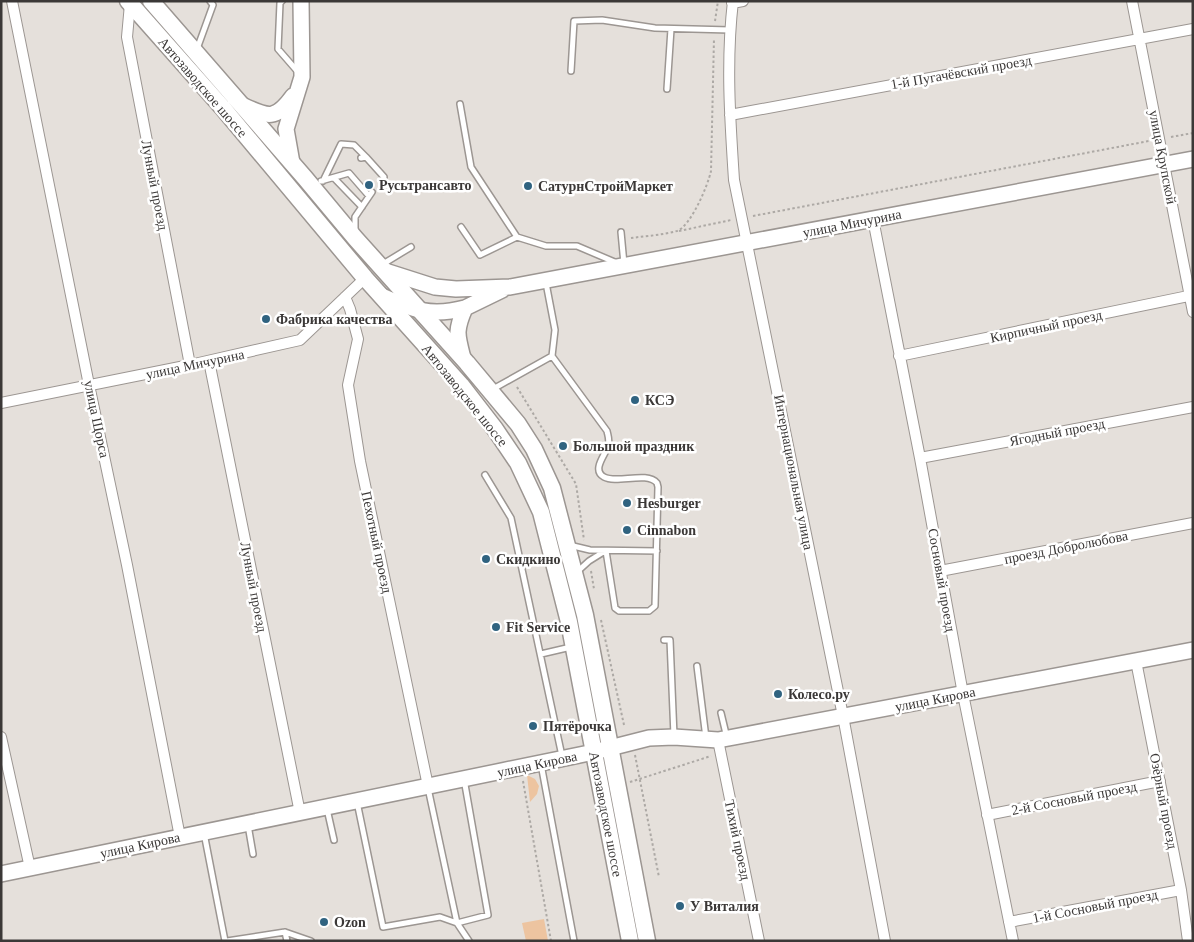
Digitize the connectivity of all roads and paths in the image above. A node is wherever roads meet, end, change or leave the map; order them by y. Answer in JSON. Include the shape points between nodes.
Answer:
{"nodes":[{"id":1,"x":12,"y":1,"type":"edge"},
{"id":2,"x":151,"y":1,"type":"edge"},
{"id":3,"x":210,"y":1,"type":"edge"},
{"id":4,"x":282,"y":1,"type":"edge"},
{"id":5,"x":301,"y":1,"type":"edge"},
{"id":6,"x":718,"y":1,"type":"edge"},
{"id":7,"x":743,"y":1,"type":"edge"},
{"id":8,"x":1132,"y":1,"type":"edge"},
{"id":9,"x":129,"y":2,"type":"edge"},
{"id":10,"x":732,"y":2,"type":"edge"},
{"id":11,"x":671,"y":29,"type":"junction"},
{"id":12,"x":714,"y":29,"type":"junction"},
{"id":13,"x":1193,"y":29,"type":"edge"},
{"id":14,"x":730,"y":30,"type":"junction"},
{"id":15,"x":1140,"y":39,"type":"junction"},
{"id":16,"x":196,"y":52,"type":"junction"},
{"id":17,"x":571,"y":71,"type":"dead end"},
{"id":18,"x":300,"y":83,"type":"junction"},
{"id":19,"x":667,"y":89,"type":"dead end"},
{"id":20,"x":460,"y":104,"type":"dead end"},
{"id":21,"x":242,"y":105,"type":"junction"},
{"id":22,"x":222,"y":108,"type":"junction"},
{"id":23,"x":730,"y":114,"type":"junction"},
{"id":24,"x":286,"y":129,"type":"junction"},
{"id":25,"x":1193,"y":132,"type":"edge"},
{"id":26,"x":268,"y":136,"type":"junction"},
{"id":27,"x":1159,"y":139,"type":"junction"},
{"id":28,"x":1193,"y":159,"type":"edge"},
{"id":29,"x":292,"y":164,"type":"junction"},
{"id":30,"x":1164,"y":164,"type":"junction"},
{"id":31,"x":334,"y":178,"type":"junction"},
{"id":32,"x":316,"y":182,"type":"junction"},
{"id":33,"x":383,"y":182,"type":"dead end"},
{"id":34,"x":362,"y":207,"type":"junction"},
{"id":35,"x":743,"y":218,"type":"junction"},
{"id":36,"x":873,"y":219,"type":"junction"},
{"id":37,"x":461,"y":226,"type":"dead end"},
{"id":38,"x":679,"y":230,"type":"junction"},
{"id":39,"x":622,"y":232,"type":"dead end"},
{"id":40,"x":517,"y":237,"type":"junction"},
{"id":41,"x":356,"y":238,"type":"junction"},
{"id":42,"x":622,"y":240,"type":"junction"},
{"id":43,"x":748,"y":242,"type":"junction"},
{"id":44,"x":411,"y":247,"type":"dead end"},
{"id":45,"x":624,"y":266,"type":"junction"},
{"id":46,"x":383,"y":269,"type":"junction"},
{"id":47,"x":366,"y":278,"type":"junction"},
{"id":48,"x":545,"y":280,"type":"junction"},
{"id":49,"x":510,"y":286,"type":"junction"},
{"id":50,"x":382,"y":296,"type":"junction"},
{"id":51,"x":1191,"y":296,"type":"edge"},
{"id":52,"x":345,"y":297,"type":"junction"},
{"id":53,"x":465,"y":308,"type":"junction"},
{"id":54,"x":420,"y":311,"type":"junction"},
{"id":55,"x":1193,"y":312,"type":"edge"},
{"id":56,"x":552,"y":356,"type":"junction"},
{"id":57,"x":899,"y":356,"type":"junction"},
{"id":58,"x":463,"y":358,"type":"junction"},
{"id":59,"x":208,"y":361,"type":"junction"},
{"id":60,"x":190,"y":365,"type":"junction"},
{"id":61,"x":89,"y":385,"type":"junction"},
{"id":62,"x":490,"y":390,"type":"junction"},
{"id":63,"x":1,"y":403,"type":"edge"},
{"id":64,"x":1193,"y":407,"type":"edge"},
{"id":65,"x":920,"y":458,"type":"junction"},
{"id":66,"x":485,"y":475,"type":"dead end"},
{"id":67,"x":1193,"y":523,"type":"edge"},
{"id":68,"x":566,"y":544,"type":"junction"},
{"id":69,"x":606,"y":551,"type":"junction"},
{"id":70,"x":657,"y":551,"type":"junction"},
{"id":71,"x":589,"y":562,"type":"junction"},
{"id":72,"x":940,"y":571,"type":"junction"},
{"id":73,"x":574,"y":575,"type":"junction"},
{"id":74,"x":595,"y":595,"type":"dead end"},
{"id":75,"x":601,"y":620,"type":"dead end"},
{"id":76,"x":664,"y":640,"type":"dead end"},
{"id":77,"x":574,"y":646,"type":"junction"},
{"id":78,"x":1193,"y":650,"type":"edge"},
{"id":79,"x":540,"y":654,"type":"junction"},
{"id":80,"x":1136,"y":661,"type":"junction"},
{"id":81,"x":697,"y":666,"type":"dead end"},
{"id":82,"x":963,"y":694,"type":"junction"},
{"id":83,"x":722,"y":713,"type":"dead end"},
{"id":84,"x":844,"y":716,"type":"junction"},
{"id":85,"x":624,"y":725,"type":"dead end"},
{"id":86,"x":674,"y":737,"type":"junction"},
{"id":87,"x":1,"y":738,"type":"edge"},
{"id":88,"x":718,"y":742,"type":"junction"},
{"id":89,"x":610,"y":748,"type":"junction"},
{"id":90,"x":634,"y":750,"type":"dead end"},
{"id":91,"x":594,"y":752,"type":"junction"},
{"id":92,"x":563,"y":759,"type":"junction"},
{"id":93,"x":540,"y":763,"type":"junction"},
{"id":94,"x":520,"y":768,"type":"junction"},
{"id":95,"x":464,"y":779,"type":"junction"},
{"id":96,"x":640,"y":780,"type":"junction"},
{"id":97,"x":1160,"y":781,"type":"junction"},
{"id":98,"x":630,"y":782,"type":"dead end"},
{"id":99,"x":428,"y":786,"type":"junction"},
{"id":100,"x":356,"y":801,"type":"junction"},
{"id":101,"x":327,"y":807,"type":"junction"},
{"id":102,"x":300,"y":813,"type":"junction"},
{"id":103,"x":988,"y":815,"type":"junction"},
{"id":104,"x":248,"y":824,"type":"junction"},
{"id":105,"x":204,"y":832,"type":"junction"},
{"id":106,"x":180,"y":837,"type":"junction"},
{"id":107,"x":334,"y":840,"type":"dead end"},
{"id":108,"x":253,"y":854,"type":"dead end"},
{"id":109,"x":30,"y":868,"type":"junction"},
{"id":110,"x":1,"y":874,"type":"edge"},
{"id":111,"x":659,"y":877,"type":"dead end"},
{"id":112,"x":1181,"y":890,"type":"junction"},
{"id":113,"x":1009,"y":922,"type":"junction"},
{"id":114,"x":457,"y":923,"type":"junction"},
{"id":115,"x":286,"y":932,"type":"junction"},
{"id":116,"x":226,"y":941,"type":"edge"},
{"id":117,"x":287,"y":941,"type":"edge"},
{"id":118,"x":311,"y":941,"type":"edge"},
{"id":119,"x":469,"y":941,"type":"edge"},
{"id":120,"x":551,"y":941,"type":"edge"},
{"id":121,"x":574,"y":941,"type":"edge"},
{"id":122,"x":630,"y":941,"type":"edge"},
{"id":123,"x":647,"y":941,"type":"edge"},
{"id":124,"x":759,"y":941,"type":"edge"},
{"id":125,"x":885,"y":941,"type":"edge"},
{"id":126,"x":1013,"y":941,"type":"edge"},
{"id":127,"x":1188,"y":941,"type":"edge"}],
"edges":[{"from":1,"to":61,"type":"street","name":"улица Щорса"},
{"from":2,"to":16,"type":"main road","name":"Автозаводское шоссе"},
{"from":3,"to":16,"type":"lane","via":[[213,5]]},
{"from":4,"to":18,"type":"lane","via":[[278,49]]},
{"from":5,"to":18,"type":"main road"},
{"from":6,"to":12,"type":"path"},
{"from":7,"to":10,"type":"street"},
{"from":8,"to":15,"type":"street","name":"улица Крупской"},
{"from":9,"to":22,"type":"main road","name":"Автозаводское шоссе"},
{"from":9,"to":60,"type":"street","name":"Лунный проезд","via":[[126,38]]},
{"from":10,"to":14,"type":"street","name":"Интернациональная улица"},
{"from":11,"to":12,"type":"lane"},
{"from":11,"to":17,"type":"lane","via":[[602,20],[574,20]]},
{"from":11,"to":19,"type":"lane"},
{"from":12,"to":14,"type":"lane"},
{"from":12,"to":38,"type":"path","via":[[711,171],[705,190],[686,224]]},
{"from":13,"to":15,"type":"street","name":"1-й Пугачёвский проезд"},
{"from":14,"to":23,"type":"street","name":"Интернациональная улица"},
{"from":15,"to":23,"type":"street","name":"1-й Пугачёвский проезд"},
{"from":15,"to":27,"type":"street","name":"улица Крупской"},
{"from":16,"to":21,"type":"main road","name":"Автозаводское шоссе"},
{"from":18,"to":21,"type":"main road","name":"Автозаводское шоссе","via":[[283,110],[262,114]]},
{"from":18,"to":24,"type":"main road"},
{"from":20,"to":40,"type":"lane","via":[[471,167]]},
{"from":21,"to":26,"type":"main road","name":"Автозаводское шоссе"},
{"from":22,"to":26,"type":"main road","via":[[246,128]]},
{"from":22,"to":47,"type":"main road","name":"Автозаводское шоссе"},
{"from":23,"to":35,"type":"street","name":"Интернациональная улица","via":[[734,180]]},
{"from":24,"to":26,"type":"main road"},
{"from":24,"to":29,"type":"main road"},
{"from":25,"to":27,"type":"path"},
{"from":26,"to":29,"type":"main road","name":"Автозаводское шоссе"},
{"from":27,"to":30,"type":"street","name":"улица Крупской"},
{"from":27,"to":35,"type":"path"},
{"from":28,"to":30,"type":"main road","name":"улица Мичурина"},
{"from":29,"to":32,"type":"main road","name":"Автозаводское шоссе"},
{"from":30,"to":36,"type":"main road","name":"улица Мичурина"},
{"from":30,"to":51,"type":"street","name":"улица Крупской"},
{"from":31,"to":32,"type":"lane"},
{"from":31,"to":34,"type":"lane"},
{"from":31,"to":34,"type":"lane","via":[[353,175],[370,194]]},
{"from":32,"to":33,"type":"lane","via":[[341,144],[354,145],[384,177]]},
{"from":32,"to":41,"type":"main road","name":"Автозаводское шоссе"},
{"from":34,"to":41,"type":"lane","via":[[355,217]]},
{"from":35,"to":38,"type":"path"},
{"from":35,"to":43,"type":"street","name":"Интернациональная улица"},
{"from":36,"to":43,"type":"main road","name":"улица Мичурина"},
{"from":36,"to":57,"type":"street","name":"Сосновый проезд"},
{"from":37,"to":40,"type":"lane","via":[[480,255]]},
{"from":38,"to":42,"type":"path"},
{"from":39,"to":42,"type":"lane"},
{"from":40,"to":45,"type":"lane","via":[[546,246],[576,246]]},
{"from":41,"to":46,"type":"main road","name":"Автозаводское шоссе"},
{"from":42,"to":45,"type":"lane"},
{"from":43,"to":45,"type":"main road","name":"улица Мичурина"},
{"from":43,"to":84,"type":"street","name":"Интернациональная улица"},
{"from":44,"to":46,"type":"lane"},
{"from":45,"to":48,"type":"main road","name":"улица Мичурина"},
{"from":46,"to":49,"type":"main road","name":"улица Мичурина","via":[[435,287]]},
{"from":46,"to":54,"type":"main road","name":"Автозаводское шоссе"},
{"from":47,"to":50,"type":"main road","name":"Автозаводское шоссе"},
{"from":47,"to":52,"type":"street","name":"улица Мичурина"},
{"from":48,"to":49,"type":"main road","name":"улица Мичурина"},
{"from":48,"to":56,"type":"lane","via":[[554,330]]},
{"from":49,"to":53,"type":"main road","name":"улица Мичурина"},
{"from":50,"to":54,"type":"main road","name":"улица Мичурина"},
{"from":50,"to":77,"type":"main road","name":"Автозаводское шоссе","via":[[461,385],[518,463],[540,512]]},
{"from":51,"to":55,"type":"street","name":"улица Крупской"},
{"from":51,"to":57,"type":"street","name":"Кирпичный проезд"},
{"from":52,"to":59,"type":"street","name":"улица Мичурина","via":[[300,340]]},
{"from":52,"to":99,"type":"street","name":"Пехотный проезд","via":[[358,339],[348,385],[360,461]]},
{"from":53,"to":54,"type":"main road","name":"улица Мичурина","via":[[440,313]]},
{"from":53,"to":58,"type":"main road","via":[[457,336]]},
{"from":54,"to":58,"type":"main road","name":"Автозаводское шоссе"},
{"from":56,"to":62,"type":"lane"},
{"from":56,"to":70,"type":"lane","via":[[607,431],[609,445],[600,460],[601,475],[650,479],[657,483]]},
{"from":57,"to":65,"type":"street","name":"Сосновый проезд"},
{"from":58,"to":62,"type":"main road","name":"Автозаводское шоссе"},
{"from":59,"to":60,"type":"street","name":"улица Мичурина"},
{"from":59,"to":102,"type":"street","name":"Лунный проезд"},
{"from":60,"to":61,"type":"street","name":"улица Мичурина"},
{"from":61,"to":63,"type":"street","name":"улица Мичурина"},
{"from":61,"to":106,"type":"street","name":"улица Щорса","via":[[128,565]]},
{"from":62,"to":68,"type":"main road","name":"Автозаводское шоссе","via":[[534,449],[552,488]]},
{"from":64,"to":65,"type":"street","name":"Ягодный проезд"},
{"from":65,"to":72,"type":"street","name":"Сосновый проезд"},
{"from":66,"to":79,"type":"lane","via":[[511,518]]},
{"from":67,"to":72,"type":"street","name":"проезд Добролюбова"},
{"from":68,"to":69,"type":"lane"},
{"from":68,"to":73,"type":"main road","name":"Автозаводское шоссе"},
{"from":69,"to":70,"type":"lane"},
{"from":69,"to":70,"type":"lane","via":[[614,605],[619,611],[649,611],[655,606]]},
{"from":69,"to":71,"type":"lane"},
{"from":71,"to":73,"type":"lane"},
{"from":71,"to":74,"type":"path"},
{"from":72,"to":82,"type":"street","name":"Сосновый проезд"},
{"from":73,"to":89,"type":"main road","name":"Автозаводское шоссе"},
{"from":75,"to":85,"type":"path"},
{"from":76,"to":86,"type":"lane","via":[[670,640]]},
{"from":77,"to":79,"type":"lane"},
{"from":77,"to":91,"type":"main road","name":"Автозаводское шоссе"},
{"from":78,"to":80,"type":"main road","name":"улица Кирова"},
{"from":79,"to":92,"type":"lane"},
{"from":80,"to":82,"type":"main road","name":"улица Кирова"},
{"from":80,"to":97,"type":"street","name":"Озёрный проезд"},
{"from":81,"to":88,"type":"lane"},
{"from":82,"to":84,"type":"main road","name":"улица Кирова"},
{"from":82,"to":103,"type":"street","name":"Сосновый проезд"},
{"from":83,"to":88,"type":"lane"},
{"from":84,"to":88,"type":"main road","name":"улица Кирова"},
{"from":84,"to":125,"type":"street","name":"Интернациональная улица"},
{"from":86,"to":88,"type":"main road","name":"улица Кирова"},
{"from":86,"to":89,"type":"main road","name":"улица Кирова","via":[[649,738]]},
{"from":87,"to":109,"type":"street"},
{"from":88,"to":96,"type":"path"},
{"from":88,"to":124,"type":"street","name":"Тихий проезд"},
{"from":89,"to":91,"type":"main road","name":"улица Кирова"},
{"from":89,"to":123,"type":"main road","name":"Автозаводское шоссе"},
{"from":90,"to":96,"type":"path"},
{"from":91,"to":92,"type":"main road","name":"улица Кирова"},
{"from":91,"to":122,"type":"main road","name":"Автозаводское шоссе"},
{"from":92,"to":93,"type":"main road","name":"улица Кирова"},
{"from":93,"to":94,"type":"main road","name":"улица Кирова"},
{"from":93,"to":121,"type":"lane"},
{"from":94,"to":95,"type":"main road","name":"улица Кирова"},
{"from":94,"to":120,"type":"path"},
{"from":95,"to":99,"type":"main road","name":"улица Кирова"},
{"from":95,"to":114,"type":"lane","via":[[488,915]]},
{"from":96,"to":98,"type":"path"},
{"from":96,"to":111,"type":"path"},
{"from":97,"to":103,"type":"street","name":"2-й Сосновый проезд"},
{"from":97,"to":112,"type":"street","name":"Озёрный проезд"},
{"from":99,"to":100,"type":"main road","name":"улица Кирова"},
{"from":99,"to":114,"type":"lane"},
{"from":100,"to":101,"type":"main road","name":"улица Кирова"},
{"from":100,"to":114,"type":"lane","via":[[383,927],[440,917]]},
{"from":101,"to":102,"type":"main road","name":"улица Кирова"},
{"from":101,"to":107,"type":"lane"},
{"from":102,"to":104,"type":"main road","name":"улица Кирова"},
{"from":103,"to":113,"type":"street","name":"Сосновый проезд"},
{"from":104,"to":105,"type":"main road","name":"улица Кирова"},
{"from":104,"to":108,"type":"lane"},
{"from":105,"to":106,"type":"main road","name":"улица Кирова"},
{"from":105,"to":116,"type":"lane"},
{"from":106,"to":109,"type":"main road","name":"улица Кирова"},
{"from":109,"to":110,"type":"main road","name":"улица Кирова"},
{"from":112,"to":113,"type":"street","name":"1-й Сосновый проезд"},
{"from":112,"to":127,"type":"street","name":"Озёрный проезд"},
{"from":113,"to":126,"type":"street","name":"Сосновый проезд"},
{"from":114,"to":119,"type":"lane"},
{"from":115,"to":116,"type":"lane"},
{"from":115,"to":117,"type":"lane"},
{"from":115,"to":118,"type":"lane"}]}
